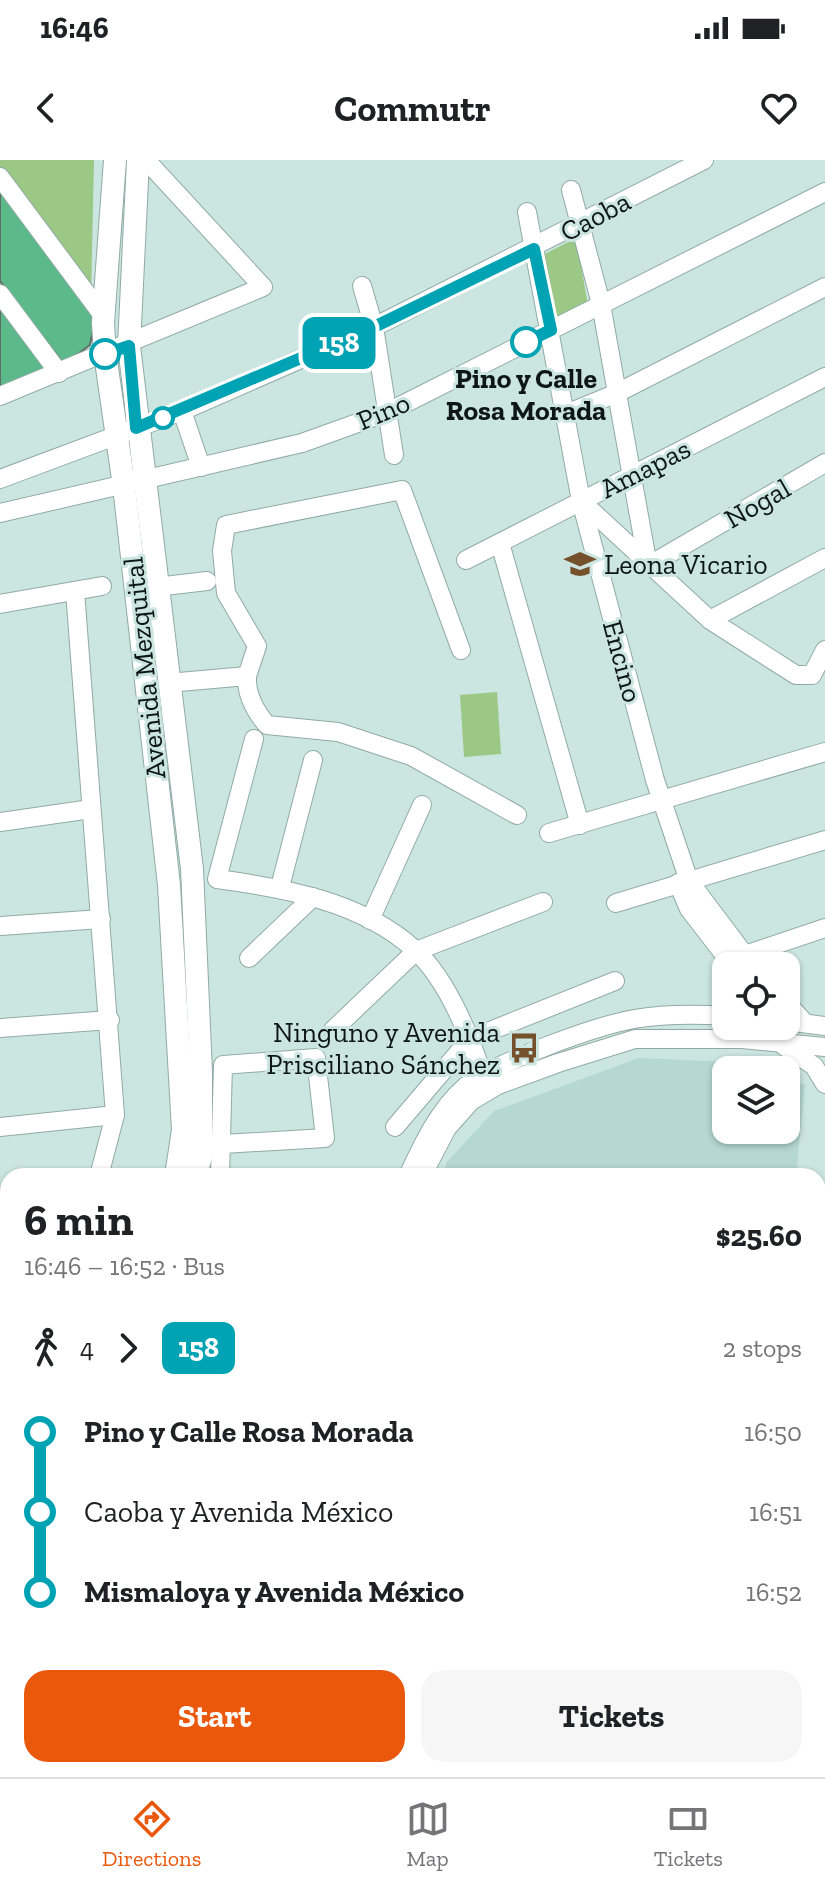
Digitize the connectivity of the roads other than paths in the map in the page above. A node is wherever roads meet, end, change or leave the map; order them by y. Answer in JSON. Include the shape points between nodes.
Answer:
{"nodes":[{"id":1,"x":115,"y":160,"type":"edge"},
{"id":2,"x":138,"y":160,"type":"edge"},
{"id":3,"x":146,"y":160,"type":"edge"},
{"id":4,"x":704,"y":160,"type":"edge"},
{"id":5,"x":0,"y":177,"type":"edge"},
{"id":6,"x":571,"y":190,"type":"dead end"},
{"id":7,"x":825,"y":192,"type":"edge"},
{"id":8,"x":527,"y":212,"type":"dead end"},
{"id":9,"x":581,"y":223,"type":"junction"},
{"id":10,"x":534,"y":249,"type":"junction"},
{"id":11,"x":362,"y":286,"type":"dead end"},
{"id":12,"x":825,"y":287,"type":"edge"},
{"id":13,"x":0,"y":294,"type":"edge"},
{"id":14,"x":601,"y":304,"type":"junction"},
{"id":15,"x":104,"y":317,"type":"junction"},
{"id":16,"x":374,"y":327,"type":"junction"},
{"id":17,"x":551,"y":330,"type":"junction"},
{"id":18,"x":129,"y":346,"type":"junction"},
{"id":19,"x":105,"y":354,"type":"junction"},
{"id":20,"x":59,"y":373,"type":"junction"},
{"id":21,"x":825,"y":377,"type":"edge"},
{"id":22,"x":617,"y":393,"type":"junction"},
{"id":23,"x":0,"y":396,"type":"edge"},
{"id":24,"x":182,"y":411,"type":"junction"},
{"id":25,"x":388,"y":412,"type":"junction"},
{"id":26,"x":566,"y":414,"type":"junction"},
{"id":27,"x":126,"y":432,"type":"junction"},
{"id":28,"x":394,"y":455,"type":"dead end"},
{"id":29,"x":825,"y":463,"type":"edge"},
{"id":30,"x":201,"y":467,"type":"junction"},
{"id":31,"x":632,"y":473,"type":"junction"},
{"id":32,"x":0,"y":479,"type":"edge"},
{"id":33,"x":134,"y":484,"type":"junction"},
{"id":34,"x":581,"y":501,"type":"junction"},
{"id":35,"x":0,"y":513,"type":"edge"},
{"id":36,"x":500,"y":543,"type":"junction"},
{"id":37,"x":825,"y":558,"type":"edge"},
{"id":38,"x":466,"y":560,"type":"dead end"},
{"id":39,"x":648,"y":566,"type":"junction"},
{"id":40,"x":207,"y":581,"type":"dead end"},
{"id":41,"x":102,"y":586,"type":"dead end"},
{"id":42,"x":156,"y":587,"type":"junction"},
{"id":43,"x":75,"y":591,"type":"junction"},
{"id":44,"x":0,"y":604,"type":"edge"},
{"id":45,"x":710,"y":620,"type":"junction"},
{"id":46,"x":461,"y":650,"type":"dead end"},
{"id":47,"x":825,"y":650,"type":"edge"},
{"id":48,"x":247,"y":676,"type":"junction"},
{"id":49,"x":168,"y":683,"type":"junction"},
{"id":50,"x":254,"y":739,"type":"dead end"},
{"id":51,"x":825,"y":752,"type":"edge"},
{"id":52,"x":313,"y":760,"type":"dead end"},
{"id":53,"x":659,"y":803,"type":"junction"},
{"id":54,"x":422,"y":805,"type":"dead end"},
{"id":55,"x":91,"y":809,"type":"junction"},
{"id":56,"x":517,"y":815,"type":"dead end"},
{"id":57,"x":0,"y":822,"type":"edge"},
{"id":58,"x":580,"y":825,"type":"junction"},
{"id":59,"x":549,"y":833,"type":"dead end"},
{"id":60,"x":825,"y":840,"type":"edge"},
{"id":61,"x":683,"y":883,"type":"junction"},
{"id":62,"x":280,"y":887,"type":"junction"},
{"id":63,"x":313,"y":897,"type":"junction"},
{"id":64,"x":543,"y":902,"type":"dead end"},
{"id":65,"x":616,"y":903,"type":"dead end"},
{"id":66,"x":101,"y":919,"type":"junction"},
{"id":67,"x":370,"y":920,"type":"junction"},
{"id":68,"x":0,"y":926,"type":"edge"},
{"id":69,"x":825,"y":928,"type":"edge"},
{"id":70,"x":416,"y":951,"type":"junction"},
{"id":71,"x":733,"y":952,"type":"edge"},
{"id":72,"x":765,"y":952,"type":"edge"},
{"id":73,"x":249,"y":958,"type":"dead end"},
{"id":74,"x":615,"y":981,"type":"dead end"},
{"id":75,"x":712,"y":1015,"type":"edge"},
{"id":76,"x":110,"y":1020,"type":"junction"},
{"id":77,"x":800,"y":1023,"type":"edge"},
{"id":78,"x":825,"y":1026,"type":"edge"},
{"id":79,"x":0,"y":1028,"type":"edge"},
{"id":80,"x":333,"y":1030,"type":"dead end"},
{"id":81,"x":470,"y":1039,"type":"junction"},
{"id":82,"x":778,"y":1042,"type":"junction"},
{"id":83,"x":825,"y":1047,"type":"edge"},
{"id":84,"x":485,"y":1083,"type":"junction"},
{"id":85,"x":825,"y":1084,"type":"edge"},
{"id":86,"x":115,"y":1115,"type":"junction"},
{"id":87,"x":0,"y":1127,"type":"edge"},
{"id":88,"x":395,"y":1127,"type":"dead end"},
{"id":89,"x":223,"y":1144,"type":"junction"},
{"id":90,"x":101,"y":1168,"type":"edge"},
{"id":91,"x":177,"y":1168,"type":"edge"},
{"id":92,"x":198,"y":1168,"type":"edge"},
{"id":93,"x":221,"y":1168,"type":"edge"},
{"id":94,"x":412,"y":1168,"type":"edge"},
{"id":95,"x":426,"y":1168,"type":"edge"}],
"edges":[{"from":1,"to":15,"type":"main road","name":"Avenida Mezquital"},
{"from":2,"to":18,"type":"main road","name":"Avenida Mezquital"},
{"from":3,"to":18,"type":"street","via":[[263,287]]},
{"from":4,"to":9,"type":"street","name":"Caoba"},
{"from":5,"to":15,"type":"street"},
{"from":6,"to":9,"type":"street"},
{"from":7,"to":14,"type":"street","name":"Pino"},
{"from":8,"to":10,"type":"street","name":"Encino"},
{"from":9,"to":10,"type":"street","name":"Caoba"},
{"from":9,"to":14,"type":"street"},
{"from":10,"to":16,"type":"street","name":"Caoba"},
{"from":10,"to":17,"type":"street","name":"Encino"},
{"from":11,"to":16,"type":"street"},
{"from":12,"to":22,"type":"street"},
{"from":13,"to":20,"type":"street"},
{"from":14,"to":17,"type":"street","name":"Pino"},
{"from":14,"to":22,"type":"street"},
{"from":15,"to":19,"type":"main road","name":"Avenida Mezquital"},
{"from":16,"to":24,"type":"street","name":"Caoba"},
{"from":16,"to":25,"type":"street"},
{"from":17,"to":25,"type":"street","name":"Pino"},
{"from":17,"to":26,"type":"street","name":"Encino"},
{"from":18,"to":19,"type":"street"},
{"from":18,"to":27,"type":"main road","name":"Avenida Mezquital"},
{"from":19,"to":20,"type":"street"},
{"from":19,"to":27,"type":"main road","name":"Avenida Mezquital"},
{"from":20,"to":23,"type":"street"},
{"from":21,"to":31,"type":"street","name":"Amapas"},
{"from":22,"to":26,"type":"street"},
{"from":22,"to":31,"type":"street"},
{"from":24,"to":27,"type":"street","name":"Caoba"},
{"from":24,"to":30,"type":"street"},
{"from":25,"to":28,"type":"street"},
{"from":25,"to":30,"type":"street","name":"Pino","via":[[302,443]]},
{"from":26,"to":34,"type":"street","name":"Encino"},
{"from":27,"to":32,"type":"street","name":"Caoba"},
{"from":27,"to":33,"type":"main road","name":"Avenida Mezquital"},
{"from":29,"to":39,"type":"street","name":"Nogal"},
{"from":30,"to":33,"type":"street","name":"Pino"},
{"from":31,"to":34,"type":"street","name":"Amapas"},
{"from":31,"to":39,"type":"street"},
{"from":33,"to":35,"type":"street","name":"Pino"},
{"from":33,"to":42,"type":"main road","name":"Avenida Mezquital"},
{"from":33,"to":91,"type":"main road","name":"Avenida Mezquital","via":[[169,885],[183,1130]]},
{"from":34,"to":36,"type":"street","name":"Amapas"},
{"from":34,"to":39,"type":"street"},
{"from":34,"to":53,"type":"street","name":"Encino"},
{"from":36,"to":38,"type":"street","name":"Amapas"},
{"from":36,"to":58,"type":"street"},
{"from":37,"to":45,"type":"street"},
{"from":39,"to":45,"type":"street"},
{"from":40,"to":42,"type":"street"},
{"from":41,"to":43,"type":"street"},
{"from":42,"to":49,"type":"main road","name":"Avenida Mezquital"},
{"from":43,"to":44,"type":"street"},
{"from":43,"to":55,"type":"street"},
{"from":45,"to":47,"type":"street","via":[[796,675],[812,675]]},
{"from":46,"to":48,"type":"street","via":[[402,490],[226,525],[226,593],[257,646]]},
{"from":48,"to":49,"type":"street"},
{"from":48,"to":56,"type":"street","via":[[246,689],[267,725],[338,732],[411,756]]},
{"from":49,"to":92,"type":"main road","name":"Avenida Mezquital","via":[[192,869]]},
{"from":50,"to":62,"type":"street","via":[[217,879]]},
{"from":51,"to":53,"type":"street"},
{"from":52,"to":62,"type":"street"},
{"from":53,"to":58,"type":"street"},
{"from":53,"to":61,"type":"street"},
{"from":54,"to":67,"type":"street"},
{"from":55,"to":57,"type":"street"},
{"from":55,"to":66,"type":"street"},
{"from":58,"to":59,"type":"street"},
{"from":60,"to":61,"type":"street"},
{"from":61,"to":65,"type":"street"},
{"from":61,"to":71,"type":"street"},
{"from":62,"to":63,"type":"street"},
{"from":63,"to":67,"type":"street"},
{"from":63,"to":73,"type":"street"},
{"from":64,"to":70,"type":"street"},
{"from":66,"to":68,"type":"street"},
{"from":66,"to":76,"type":"street"},
{"from":67,"to":70,"type":"street"},
{"from":69,"to":72,"type":"street"},
{"from":70,"to":80,"type":"street"},
{"from":70,"to":81,"type":"street","via":[[450,997]]},
{"from":74,"to":81,"type":"street"},
{"from":75,"to":84,"type":"street","via":[[632,1019],[549,1047]]},
{"from":76,"to":79,"type":"street"},
{"from":76,"to":86,"type":"street"},
{"from":77,"to":78,"type":"street"},
{"from":81,"to":84,"type":"street"},
{"from":81,"to":88,"type":"street"},
{"from":82,"to":83,"type":"street"},
{"from":82,"to":84,"type":"street","via":[[635,1039]]},
{"from":82,"to":85,"type":"street","via":[[814,1066]]},
{"from":84,"to":94,"type":"street","via":[[463,1088],[440,1116]]},
{"from":84,"to":95,"type":"street","via":[[447,1128]]},
{"from":86,"to":87,"type":"street"},
{"from":86,"to":90,"type":"street"},
{"from":89,"to":89,"type":"street","via":[[223,1065],[316,1058],[325,1138]]},
{"from":89,"to":93,"type":"street"}]}
